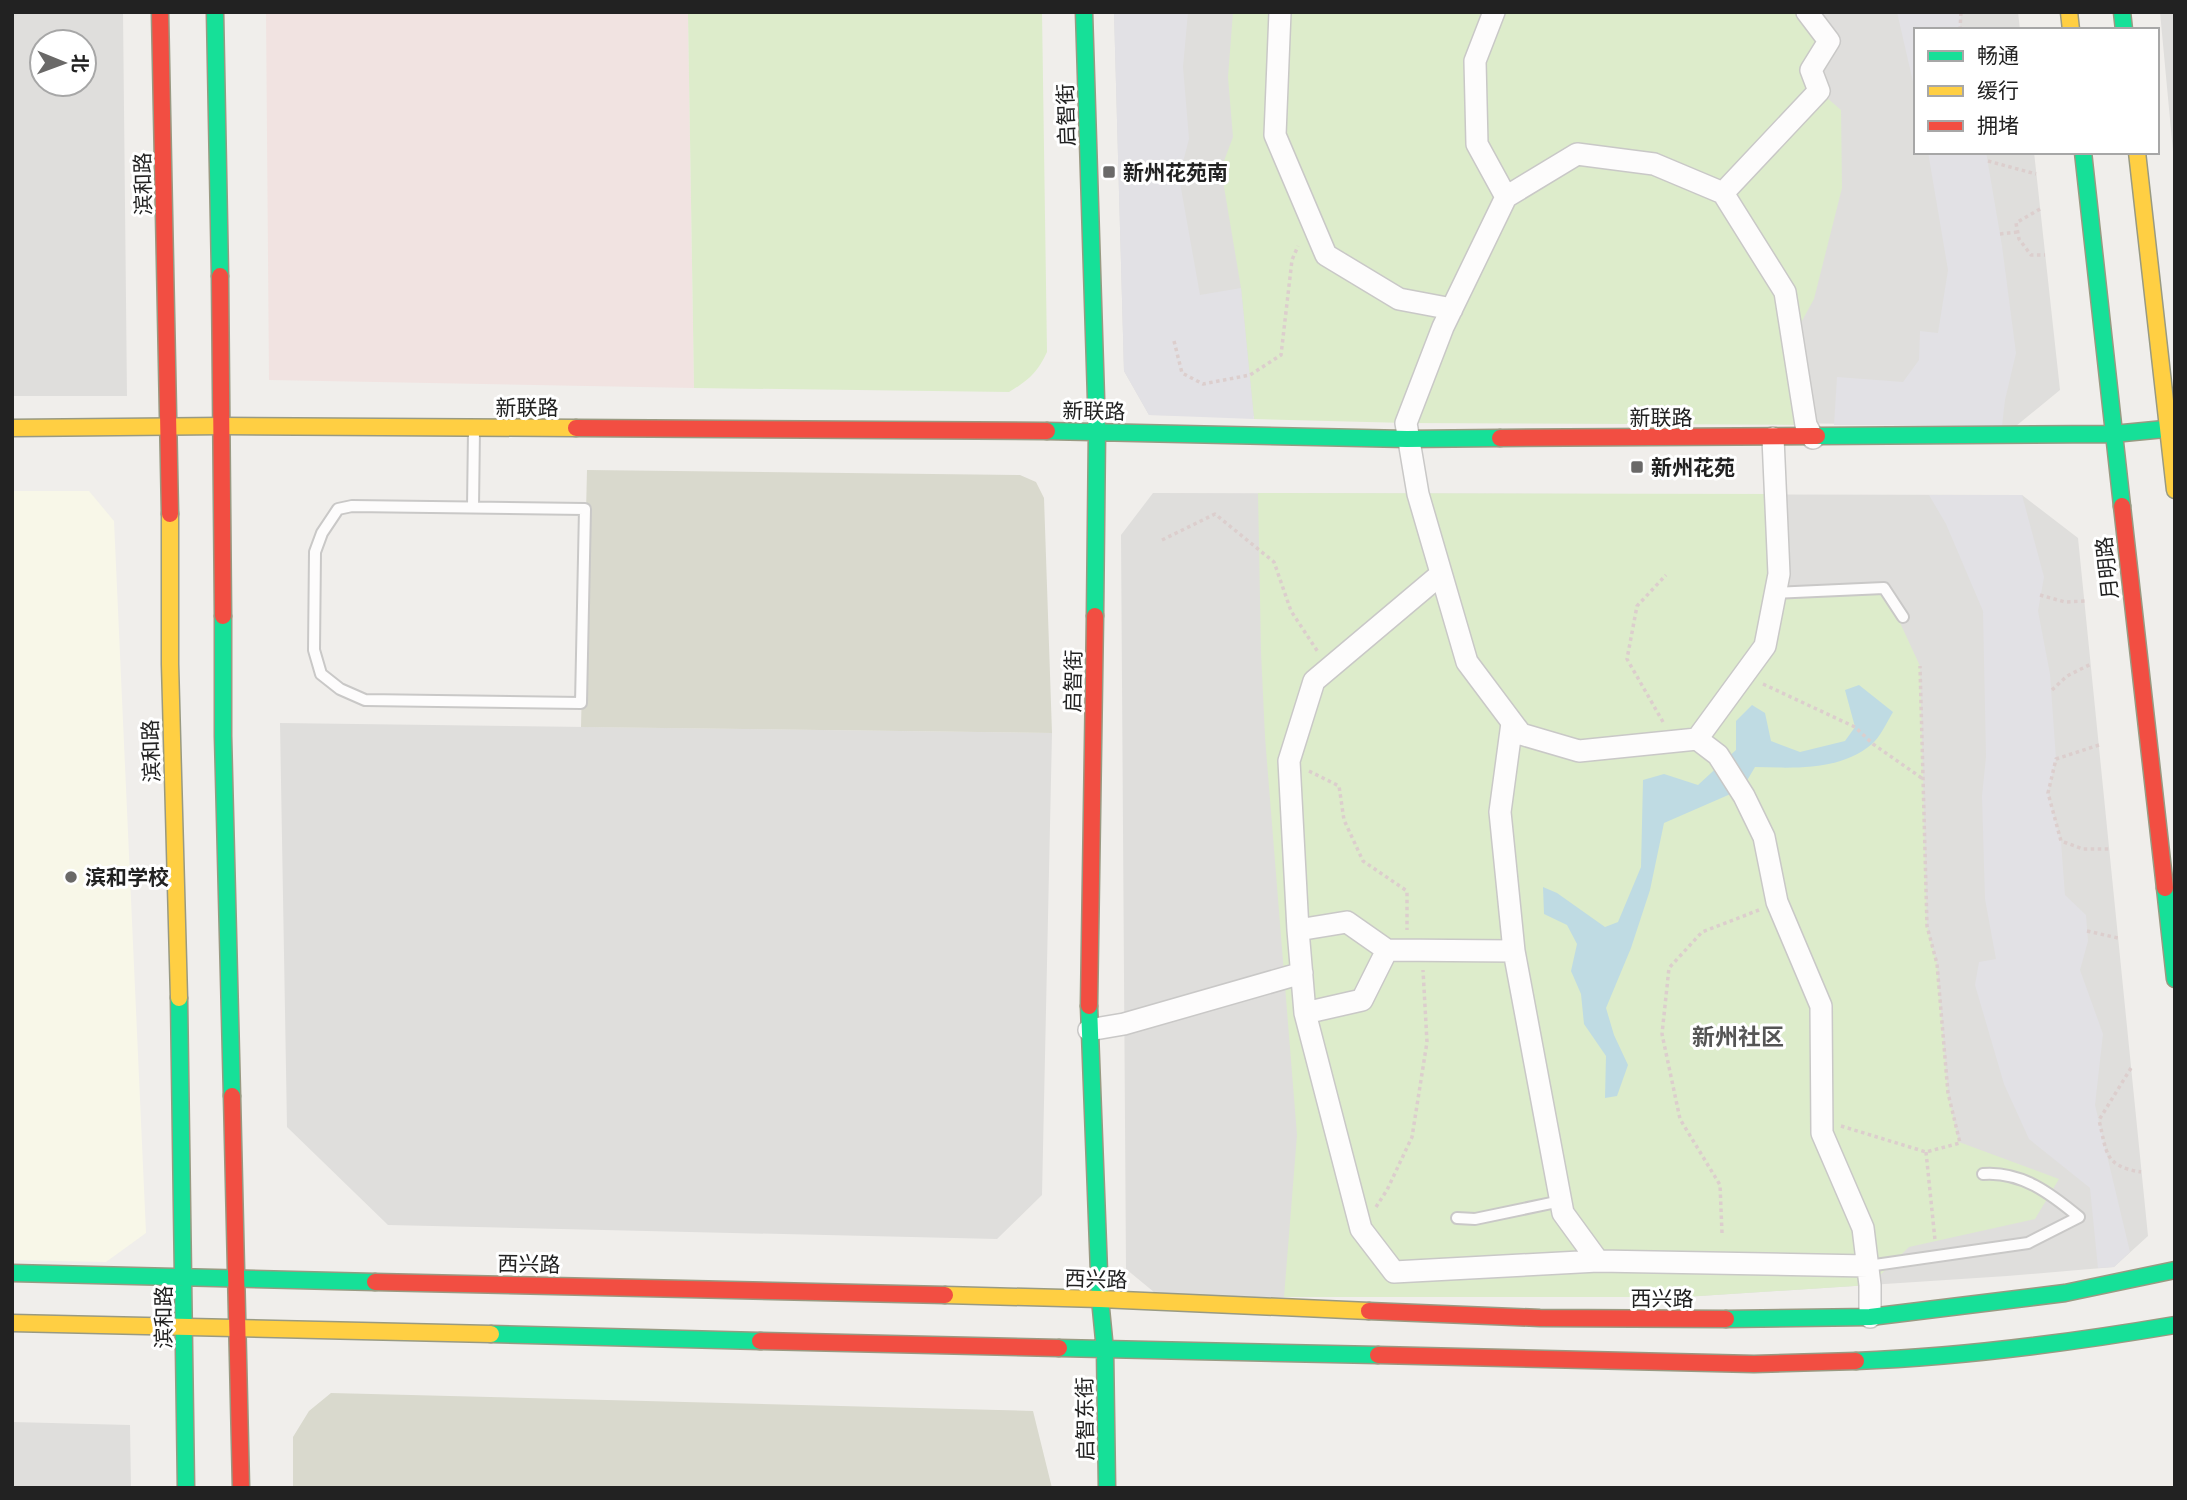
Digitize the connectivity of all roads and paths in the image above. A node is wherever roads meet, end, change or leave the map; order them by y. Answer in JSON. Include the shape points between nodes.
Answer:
{"nodes":[{"id":1,"x":160,"y":12,"type":"edge"},
{"id":2,"x":215,"y":12,"type":"edge"},
{"id":3,"x":1084,"y":12,"type":"edge"},
{"id":4,"x":1280,"y":12,"type":"edge"},
{"id":5,"x":1493,"y":12,"type":"edge"},
{"id":6,"x":1807,"y":12,"type":"edge"},
{"id":7,"x":2083,"y":154,"type":"edge"},
{"id":8,"x":2137,"y":154,"type":"edge"},
{"id":9,"x":1988,"y":161,"type":"dead end"},
{"id":10,"x":2036,"y":174,"type":"dead end"},
{"id":11,"x":1723,"y":192,"type":"junction"},
{"id":12,"x":1506,"y":197,"type":"junction"},
{"id":13,"x":2040,"y":209,"type":"dead end"},
{"id":14,"x":1310,"y":218,"type":"junction"},
{"id":15,"x":2018,"y":232,"type":"junction"},
{"id":16,"x":2000,"y":234,"type":"dead end"},
{"id":17,"x":2045,"y":256,"type":"dead end"},
{"id":18,"x":1452,"y":309,"type":"junction"},
{"id":19,"x":1174,"y":341,"type":"dead end"},
{"id":20,"x":170,"y":426,"type":"junction"},
{"id":21,"x":223,"y":426,"type":"junction"},
{"id":22,"x":474,"y":427,"type":"junction"},
{"id":23,"x":12,"y":428,"type":"edge"},
{"id":24,"x":2171,"y":428,"type":"edge"},
{"id":25,"x":1097,"y":431,"type":"junction"},
{"id":26,"x":2113,"y":434,"type":"junction"},
{"id":27,"x":1773,"y":438,"type":"junction"},
{"id":28,"x":1813,"y":438,"type":"junction"},
{"id":29,"x":1407,"y":439,"type":"junction"},
{"id":30,"x":2175,"y":490,"type":"edge"},
{"id":31,"x":473,"y":507,"type":"junction"},
{"id":32,"x":1163,"y":540,"type":"dead end"},
{"id":33,"x":1441,"y":574,"type":"junction"},
{"id":34,"x":1666,"y":575,"type":"dead end"},
{"id":35,"x":1775,"y":593,"type":"junction"},
{"id":36,"x":2040,"y":595,"type":"dead end"},
{"id":37,"x":2085,"y":601,"type":"dead end"},
{"id":38,"x":1903,"y":617,"type":"dead end"},
{"id":39,"x":2091,"y":664,"type":"dead end"},
{"id":40,"x":1920,"y":666,"type":"dead end"},
{"id":41,"x":1329,"y":669,"type":"junction"},
{"id":42,"x":1744,"y":674,"type":"junction"},
{"id":43,"x":2052,"y":690,"type":"dead end"},
{"id":44,"x":1512,"y":723,"type":"junction"},
{"id":45,"x":1697,"y":739,"type":"junction"},
{"id":46,"x":1673,"y":741,"type":"junction"},
{"id":47,"x":2099,"y":745,"type":"dead end"},
{"id":48,"x":1289,"y":761,"type":"junction"},
{"id":49,"x":1923,"y":779,"type":"junction"},
{"id":50,"x":2109,"y":849,"type":"dead end"},
{"id":51,"x":1777,"y":902,"type":"junction"},
{"id":52,"x":1298,"y":930,"type":"junction"},
{"id":53,"x":2087,"y":931,"type":"dead end"},
{"id":54,"x":2118,"y":938,"type":"dead end"},
{"id":55,"x":1405,"y":950,"type":"junction"},
{"id":56,"x":1514,"y":951,"type":"junction"},
{"id":57,"x":1301,"y":973,"type":"junction"},
{"id":58,"x":2175,"y":979,"type":"edge"},
{"id":59,"x":1305,"y":1013,"type":"junction"},
{"id":60,"x":1090,"y":1030,"type":"junction"},
{"id":61,"x":2131,"y":1068,"type":"dead end"},
{"id":62,"x":1822,"y":1121,"type":"junction"},
{"id":63,"x":1926,"y":1152,"type":"junction"},
{"id":64,"x":2141,"y":1172,"type":"dead end"},
{"id":65,"x":1983,"y":1174,"type":"dead end"},
{"id":66,"x":1561,"y":1200,"type":"junction"},
{"id":67,"x":1457,"y":1218,"type":"dead end"},
{"id":68,"x":1361,"y":1230,"type":"junction"},
{"id":69,"x":1722,"y":1233,"type":"dead end"},
{"id":70,"x":1936,"y":1256,"type":"junction"},
{"id":71,"x":1598,"y":1261,"type":"junction"},
{"id":72,"x":1868,"y":1266,"type":"junction"},
{"id":73,"x":2175,"y":1270,"type":"edge"},
{"id":74,"x":12,"y":1273,"type":"edge"},
{"id":75,"x":237,"y":1278,"type":"junction"},
{"id":76,"x":184,"y":1279,"type":"junction"},
{"id":77,"x":1100,"y":1299,"type":"junction"},
{"id":78,"x":1871,"y":1317,"type":"junction"},
{"id":79,"x":12,"y":1323,"type":"edge"},
{"id":80,"x":2175,"y":1325,"type":"edge"},
{"id":81,"x":183,"y":1329,"type":"junction"},
{"id":82,"x":238,"y":1330,"type":"junction"},
{"id":83,"x":1105,"y":1350,"type":"junction"},
{"id":84,"x":186,"y":1488,"type":"edge"},
{"id":85,"x":240,"y":1488,"type":"edge"},
{"id":86,"x":1107,"y":1488,"type":"edge"}],
"edges":[{"from":1,"to":20,"type":"main road","name":"滨和路"},
{"from":2,"to":21,"type":"main road"},
{"from":3,"to":25,"type":"main road","name":"启智街"},
{"from":4,"to":14,"type":"street","via":[[1275,135]]},
{"from":5,"to":12,"type":"street","via":[[1475,61],[1477,144]]},
{"from":6,"to":11,"type":"street","via":[[1829,41],[1811,70],[1819,91]]},
{"from":7,"to":26,"type":"main road","name":"月明路"},
{"from":8,"to":24,"type":"main road"},
{"from":9,"to":10,"type":"path"},
{"from":11,"to":12,"type":"street","via":[[1654,163],[1577,154]]},
{"from":11,"to":28,"type":"street","via":[[1785,292],[1806,425]]},
{"from":12,"to":18,"type":"street"},
{"from":13,"to":15,"type":"path","via":[[2016,223]]},
{"from":14,"to":18,"type":"street","via":[[1326,255],[1399,299]]},
{"from":14,"to":19,"type":"path","via":[[1292,260],[1281,355],[1250,375],[1203,384],[1182,373]]},
{"from":15,"to":16,"type":"path"},
{"from":15,"to":17,"type":"path","via":[[2031,255]]},
{"from":18,"to":29,"type":"street","via":[[1406,423]]},
{"from":20,"to":21,"type":"main road","name":"新联路"},
{"from":20,"to":23,"type":"main road","name":"新联路"},
{"from":20,"to":76,"type":"main road","name":"滨和路","via":[[170,664]]},
{"from":21,"to":22,"type":"main road","name":"新联路"},
{"from":21,"to":75,"type":"main road","via":[[223,736]]},
{"from":22,"to":25,"type":"main road","name":"新联路"},
{"from":22,"to":31,"type":"lane"},
{"from":24,"to":26,"type":"main road","name":"新联路"},
{"from":24,"to":30,"type":"main road"},
{"from":25,"to":29,"type":"main road","name":"新联路"},
{"from":25,"to":60,"type":"main road","name":"启智街"},
{"from":26,"to":28,"type":"main road","name":"新联路"},
{"from":26,"to":58,"type":"main road","name":"月明路"},
{"from":27,"to":28,"type":"main road","name":"新联路"},
{"from":27,"to":29,"type":"main road","name":"新联路"},
{"from":27,"to":35,"type":"street","via":[[1779,574]]},
{"from":29,"to":33,"type":"street"},
{"from":31,"to":31,"type":"lane","via":[[338,509],[315,552],[314,650],[321,674],[340,689],[365,699],[581,703],[584,509]]},
{"from":32,"to":41,"type":"path","via":[[1215,514],[1274,562],[1291,611]]},
{"from":33,"to":41,"type":"street"},
{"from":33,"to":44,"type":"street","via":[[1467,662]]},
{"from":34,"to":46,"type":"path","via":[[1637,606],[1627,659]]},
{"from":35,"to":38,"type":"lane","via":[[1884,588]]},
{"from":35,"to":42,"type":"street","via":[[1765,646]]},
{"from":36,"to":37,"type":"path","via":[[2066,602]]},
{"from":39,"to":43,"type":"path"},
{"from":40,"to":49,"type":"path"},
{"from":41,"to":48,"type":"street","via":[[1314,681]]},
{"from":42,"to":45,"type":"street"},
{"from":42,"to":49,"type":"path","via":[[1855,727]]},
{"from":44,"to":46,"type":"street","via":[[1521,734],[1580,751]]},
{"from":44,"to":56,"type":"street","via":[[1500,812]]},
{"from":45,"to":46,"type":"street"},
{"from":45,"to":51,"type":"street","via":[[1718,755],[1764,836]]},
{"from":47,"to":50,"type":"path","via":[[2056,759],[2048,793],[2061,841],[2083,849]]},
{"from":48,"to":52,"type":"street"},
{"from":48,"to":55,"type":"path","via":[[1339,786],[1344,820],[1363,861],[1407,891]]},
{"from":49,"to":63,"type":"path","via":[[1927,926],[1937,964],[1948,1093],[1959,1143]]},
{"from":51,"to":62,"type":"street","via":[[1821,1006]]},
{"from":51,"to":69,"type":"path","via":[[1702,932],[1669,968],[1662,1034],[1680,1119],[1720,1185]]},
{"from":52,"to":55,"type":"street","via":[[1348,922]]},
{"from":52,"to":57,"type":"street"},
{"from":53,"to":54,"type":"path"},
{"from":55,"to":56,"type":"street"},
{"from":55,"to":59,"type":"street","via":[[1362,1000]]},
{"from":55,"to":68,"type":"path","via":[[1427,1042],[1412,1137],[1387,1190]]},
{"from":56,"to":66,"type":"street"},
{"from":57,"to":59,"type":"street"},
{"from":57,"to":60,"type":"street"},
{"from":59,"to":68,"type":"street"},
{"from":60,"to":77,"type":"main road","name":"启智街"},
{"from":61,"to":64,"type":"path","via":[[2099,1120],[2108,1157],[2124,1169]]},
{"from":62,"to":63,"type":"path"},
{"from":62,"to":72,"type":"street","via":[[1822,1133],[1863,1228]]},
{"from":63,"to":70,"type":"path"},
{"from":65,"to":70,"type":"lane","via":[[2002,1173],[2048,1191],[2079,1217],[2028,1243]]},
{"from":66,"to":67,"type":"lane","via":[[1475,1219]]},
{"from":66,"to":71,"type":"street","via":[[1563,1213]]},
{"from":68,"to":71,"type":"street","via":[[1394,1272]]},
{"from":70,"to":72,"type":"lane"},
{"from":71,"to":72,"type":"street"},
{"from":72,"to":78,"type":"street"},
{"from":73,"to":78,"type":"main road","name":"西兴路","via":[[2065,1293]]},
{"from":74,"to":76,"type":"main road","name":"西兴路"},
{"from":75,"to":76,"type":"main road","name":"西兴路"},
{"from":75,"to":77,"type":"main road","name":"西兴路"},
{"from":75,"to":82,"type":"main road"},
{"from":76,"to":81,"type":"main road","name":"滨和路"},
{"from":77,"to":78,"type":"main road","name":"西兴路","via":[[1540,1318]]},
{"from":77,"to":83,"type":"main road","name":"启智街"},
{"from":79,"to":81,"type":"main road"},
{"from":80,"to":83,"type":"main road","via":[[2068,1343],[1905,1359],[1754,1364]]},
{"from":81,"to":82,"type":"main road"},
{"from":81,"to":84,"type":"main road","name":"滨和路"},
{"from":82,"to":83,"type":"main road"},
{"from":82,"to":85,"type":"main road"},
{"from":83,"to":86,"type":"main road","name":"启智东街"}]}
